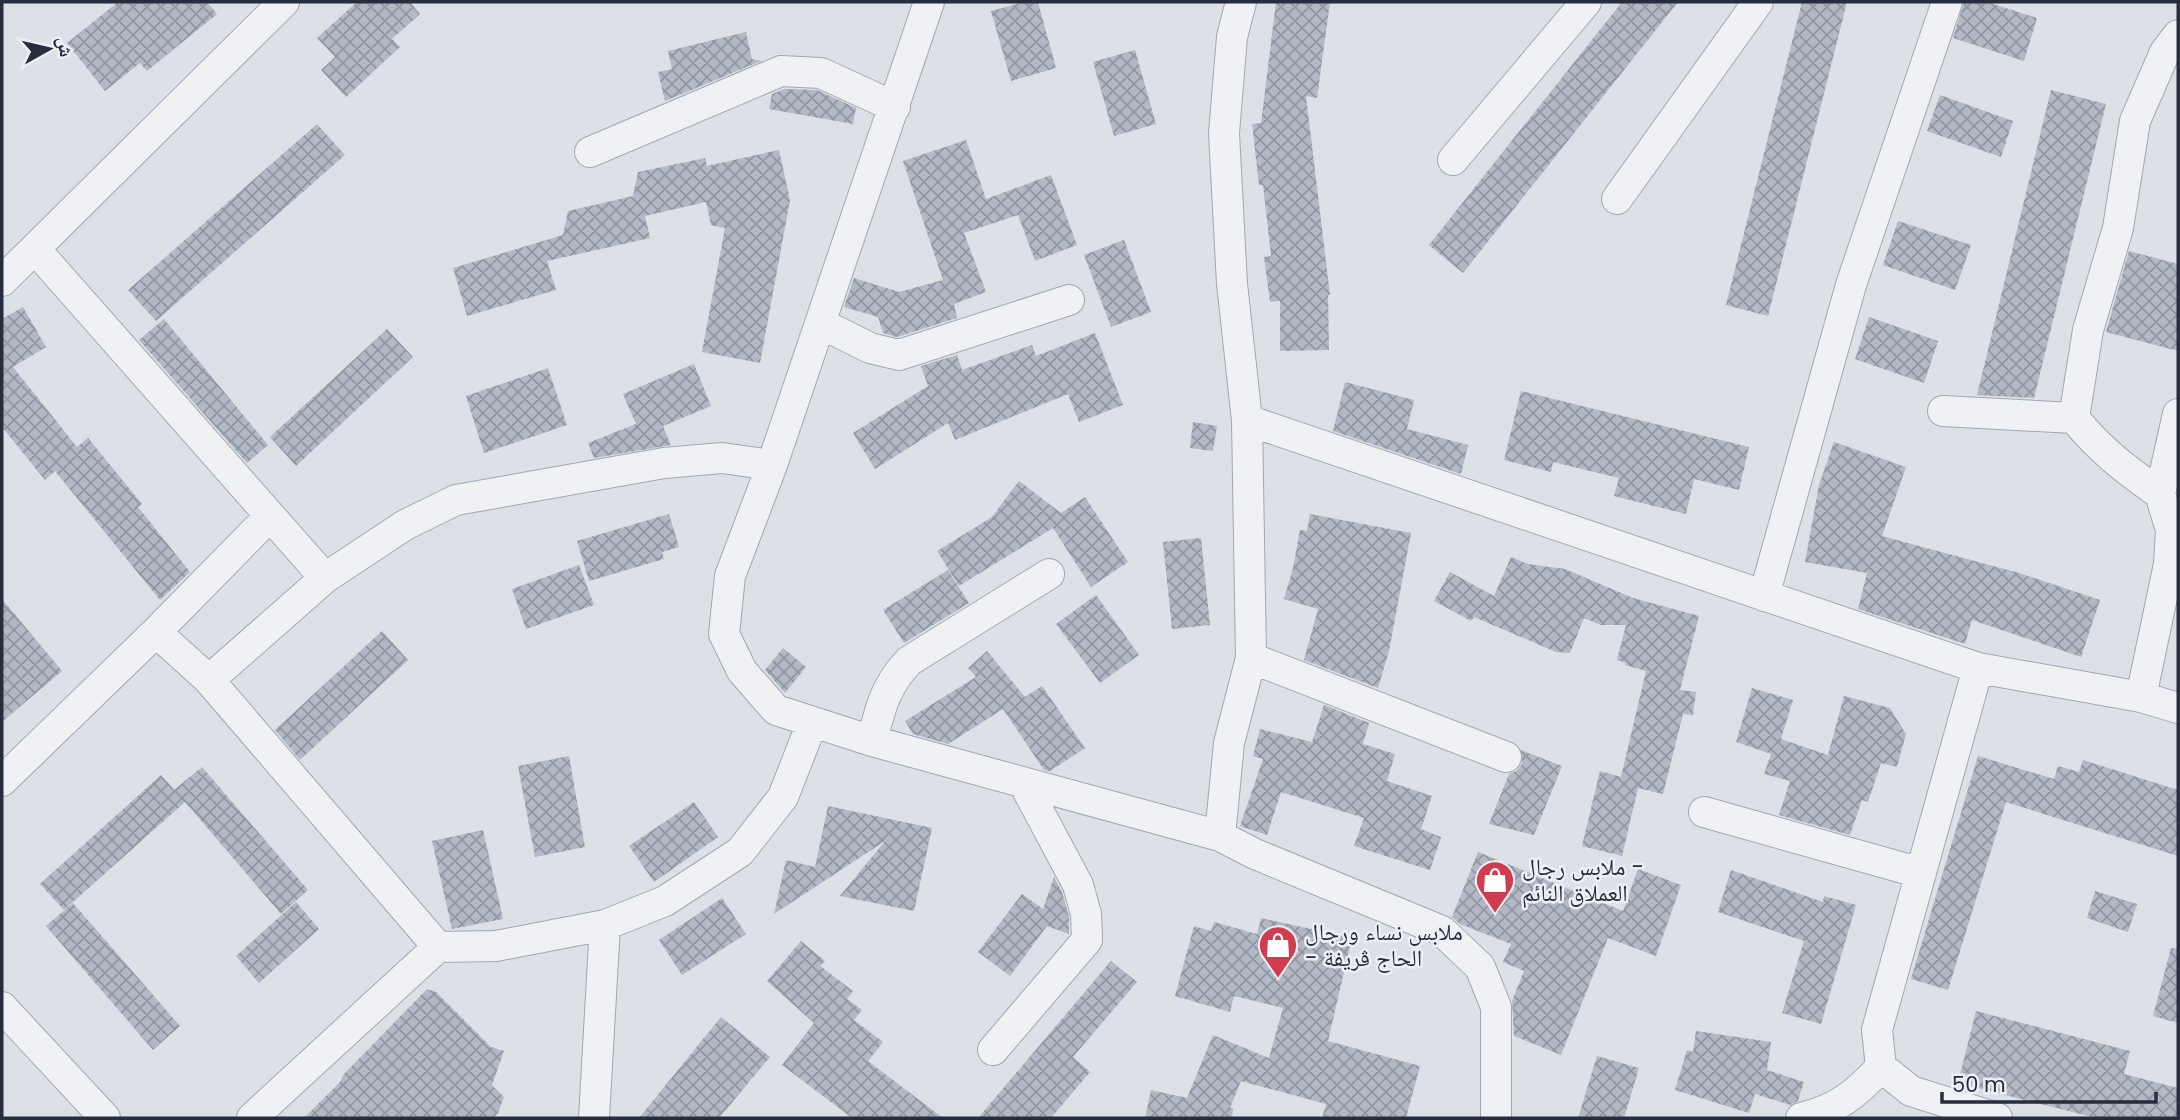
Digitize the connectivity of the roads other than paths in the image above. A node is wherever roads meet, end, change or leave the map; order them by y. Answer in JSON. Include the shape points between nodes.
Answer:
{"nodes":[{"id":1,"x":284,"y":2,"type":"edge"},
{"id":2,"x":929,"y":2,"type":"edge"},
{"id":3,"x":1241,"y":2,"type":"edge"},
{"id":4,"x":1586,"y":2,"type":"edge"},
{"id":5,"x":1758,"y":2,"type":"edge"},
{"id":6,"x":1947,"y":2,"type":"edge"},
{"id":7,"x":2178,"y":35,"type":"edge"},
{"id":8,"x":895,"y":107,"type":"junction"},
{"id":9,"x":590,"y":152,"type":"dead end"},
{"id":10,"x":1453,"y":160,"type":"dead end"},
{"id":11,"x":1617,"y":199,"type":"dead end"},
{"id":12,"x":35,"y":249,"type":"junction"},
{"id":13,"x":2,"y":281,"type":"edge"},
{"id":14,"x":1069,"y":300,"type":"dead end"},
{"id":15,"x":820,"y":323,"type":"junction"},
{"id":16,"x":1943,"y":411,"type":"dead end"},
{"id":17,"x":2178,"y":414,"type":"edge"},
{"id":18,"x":2074,"y":418,"type":"junction"},
{"id":19,"x":1247,"y":420,"type":"junction"},
{"id":20,"x":772,"y":465,"type":"junction"},
{"id":21,"x":2160,"y":494,"type":"junction"},
{"id":22,"x":270,"y":516,"type":"junction"},
{"id":23,"x":1049,"y":574,"type":"dead end"},
{"id":24,"x":325,"y":578,"type":"junction"},
{"id":25,"x":1764,"y":596,"type":"junction"},
{"id":26,"x":156,"y":632,"type":"junction"},
{"id":27,"x":1251,"y":658,"type":"junction"},
{"id":28,"x":1978,"y":668,"type":"junction"},
{"id":29,"x":209,"y":680,"type":"junction"},
{"id":30,"x":2141,"y":697,"type":"junction"},
{"id":31,"x":2178,"y":708,"type":"edge"},
{"id":32,"x":812,"y":723,"type":"junction"},
{"id":33,"x":872,"y":741,"type":"junction"},
{"id":34,"x":1506,"y":757,"type":"dead end"},
{"id":35,"x":2,"y":781,"type":"edge"},
{"id":36,"x":1023,"y":782,"type":"junction"},
{"id":37,"x":1704,"y":812,"type":"dead end"},
{"id":38,"x":1220,"y":836,"type":"junction"},
{"id":39,"x":1921,"y":873,"type":"junction"},
{"id":40,"x":605,"y":925,"type":"junction"},
{"id":41,"x":438,"y":947,"type":"junction"},
{"id":42,"x":2,"y":1007,"type":"edge"},
{"id":43,"x":993,"y":1050,"type":"dead end"},
{"id":44,"x":1881,"y":1067,"type":"junction"},
{"id":45,"x":100,"y":1117,"type":"edge"},
{"id":46,"x":252,"y":1118,"type":"edge"},
{"id":47,"x":594,"y":1118,"type":"edge"},
{"id":48,"x":1496,"y":1118,"type":"edge"},
{"id":49,"x":1801,"y":1118,"type":"edge"},
{"id":50,"x":1997,"y":1118,"type":"edge"}],
"edges":[{"from":1,"to":12,"type":"street"},
{"from":2,"to":8,"type":"street"},
{"from":3,"to":19,"type":"street","via":[[1232,37],[1224,133],[1231,284]]},
{"from":4,"to":10,"type":"street"},
{"from":5,"to":11,"type":"street"},
{"from":6,"to":25,"type":"street","via":[[1851,285]]},
{"from":7,"to":18,"type":"street","via":[[2165,52],[2136,121],[2118,228],[2088,330]]},
{"from":8,"to":9,"type":"street","via":[[821,73],[781,71]]},
{"from":8,"to":15,"type":"street"},
{"from":12,"to":13,"type":"street"},
{"from":12,"to":22,"type":"street"},
{"from":14,"to":15,"type":"street","via":[[899,355],[870,348]]},
{"from":15,"to":20,"type":"street"},
{"from":16,"to":18,"type":"street"},
{"from":17,"to":21,"type":"street"},
{"from":18,"to":21,"type":"street","via":[[2095,444]]},
{"from":19,"to":25,"type":"street"},
{"from":19,"to":27,"type":"street"},
{"from":20,"to":24,"type":"street","via":[[722,458],[664,463],[456,500],[405,525]]},
{"from":20,"to":32,"type":"street","via":[[730,576],[724,634],[742,671],[776,710]]},
{"from":21,"to":30,"type":"street","via":[[2171,530],[2169,564]]},
{"from":22,"to":24,"type":"street"},
{"from":22,"to":26,"type":"street"},
{"from":23,"to":33,"type":"street","via":[[909,661],[882,700]]},
{"from":24,"to":29,"type":"street"},
{"from":25,"to":28,"type":"street"},
{"from":26,"to":29,"type":"street"},
{"from":26,"to":35,"type":"street"},
{"from":27,"to":34,"type":"street"},
{"from":27,"to":38,"type":"street","via":[[1229,743]]},
{"from":28,"to":30,"type":"street"},
{"from":28,"to":39,"type":"street"},
{"from":29,"to":41,"type":"street"},
{"from":30,"to":31,"type":"street"},
{"from":32,"to":33,"type":"street"},
{"from":32,"to":40,"type":"street","via":[[783,797],[740,852],[665,901]]},
{"from":33,"to":36,"type":"street"},
{"from":36,"to":38,"type":"street"},
{"from":36,"to":43,"type":"street","via":[[1078,885],[1087,940]]},
{"from":37,"to":39,"type":"street"},
{"from":38,"to":48,"type":"street","via":[[1442,931],[1480,967],[1496,1007]]},
{"from":39,"to":44,"type":"street","via":[[1877,1030]]},
{"from":40,"to":41,"type":"street","via":[[496,946]]},
{"from":40,"to":47,"type":"street"},
{"from":41,"to":46,"type":"street"},
{"from":42,"to":45,"type":"street"},
{"from":44,"to":49,"type":"street","via":[[1856,1094],[1824,1113]]},
{"from":44,"to":50,"type":"street","via":[[1911,1091]]}]}
